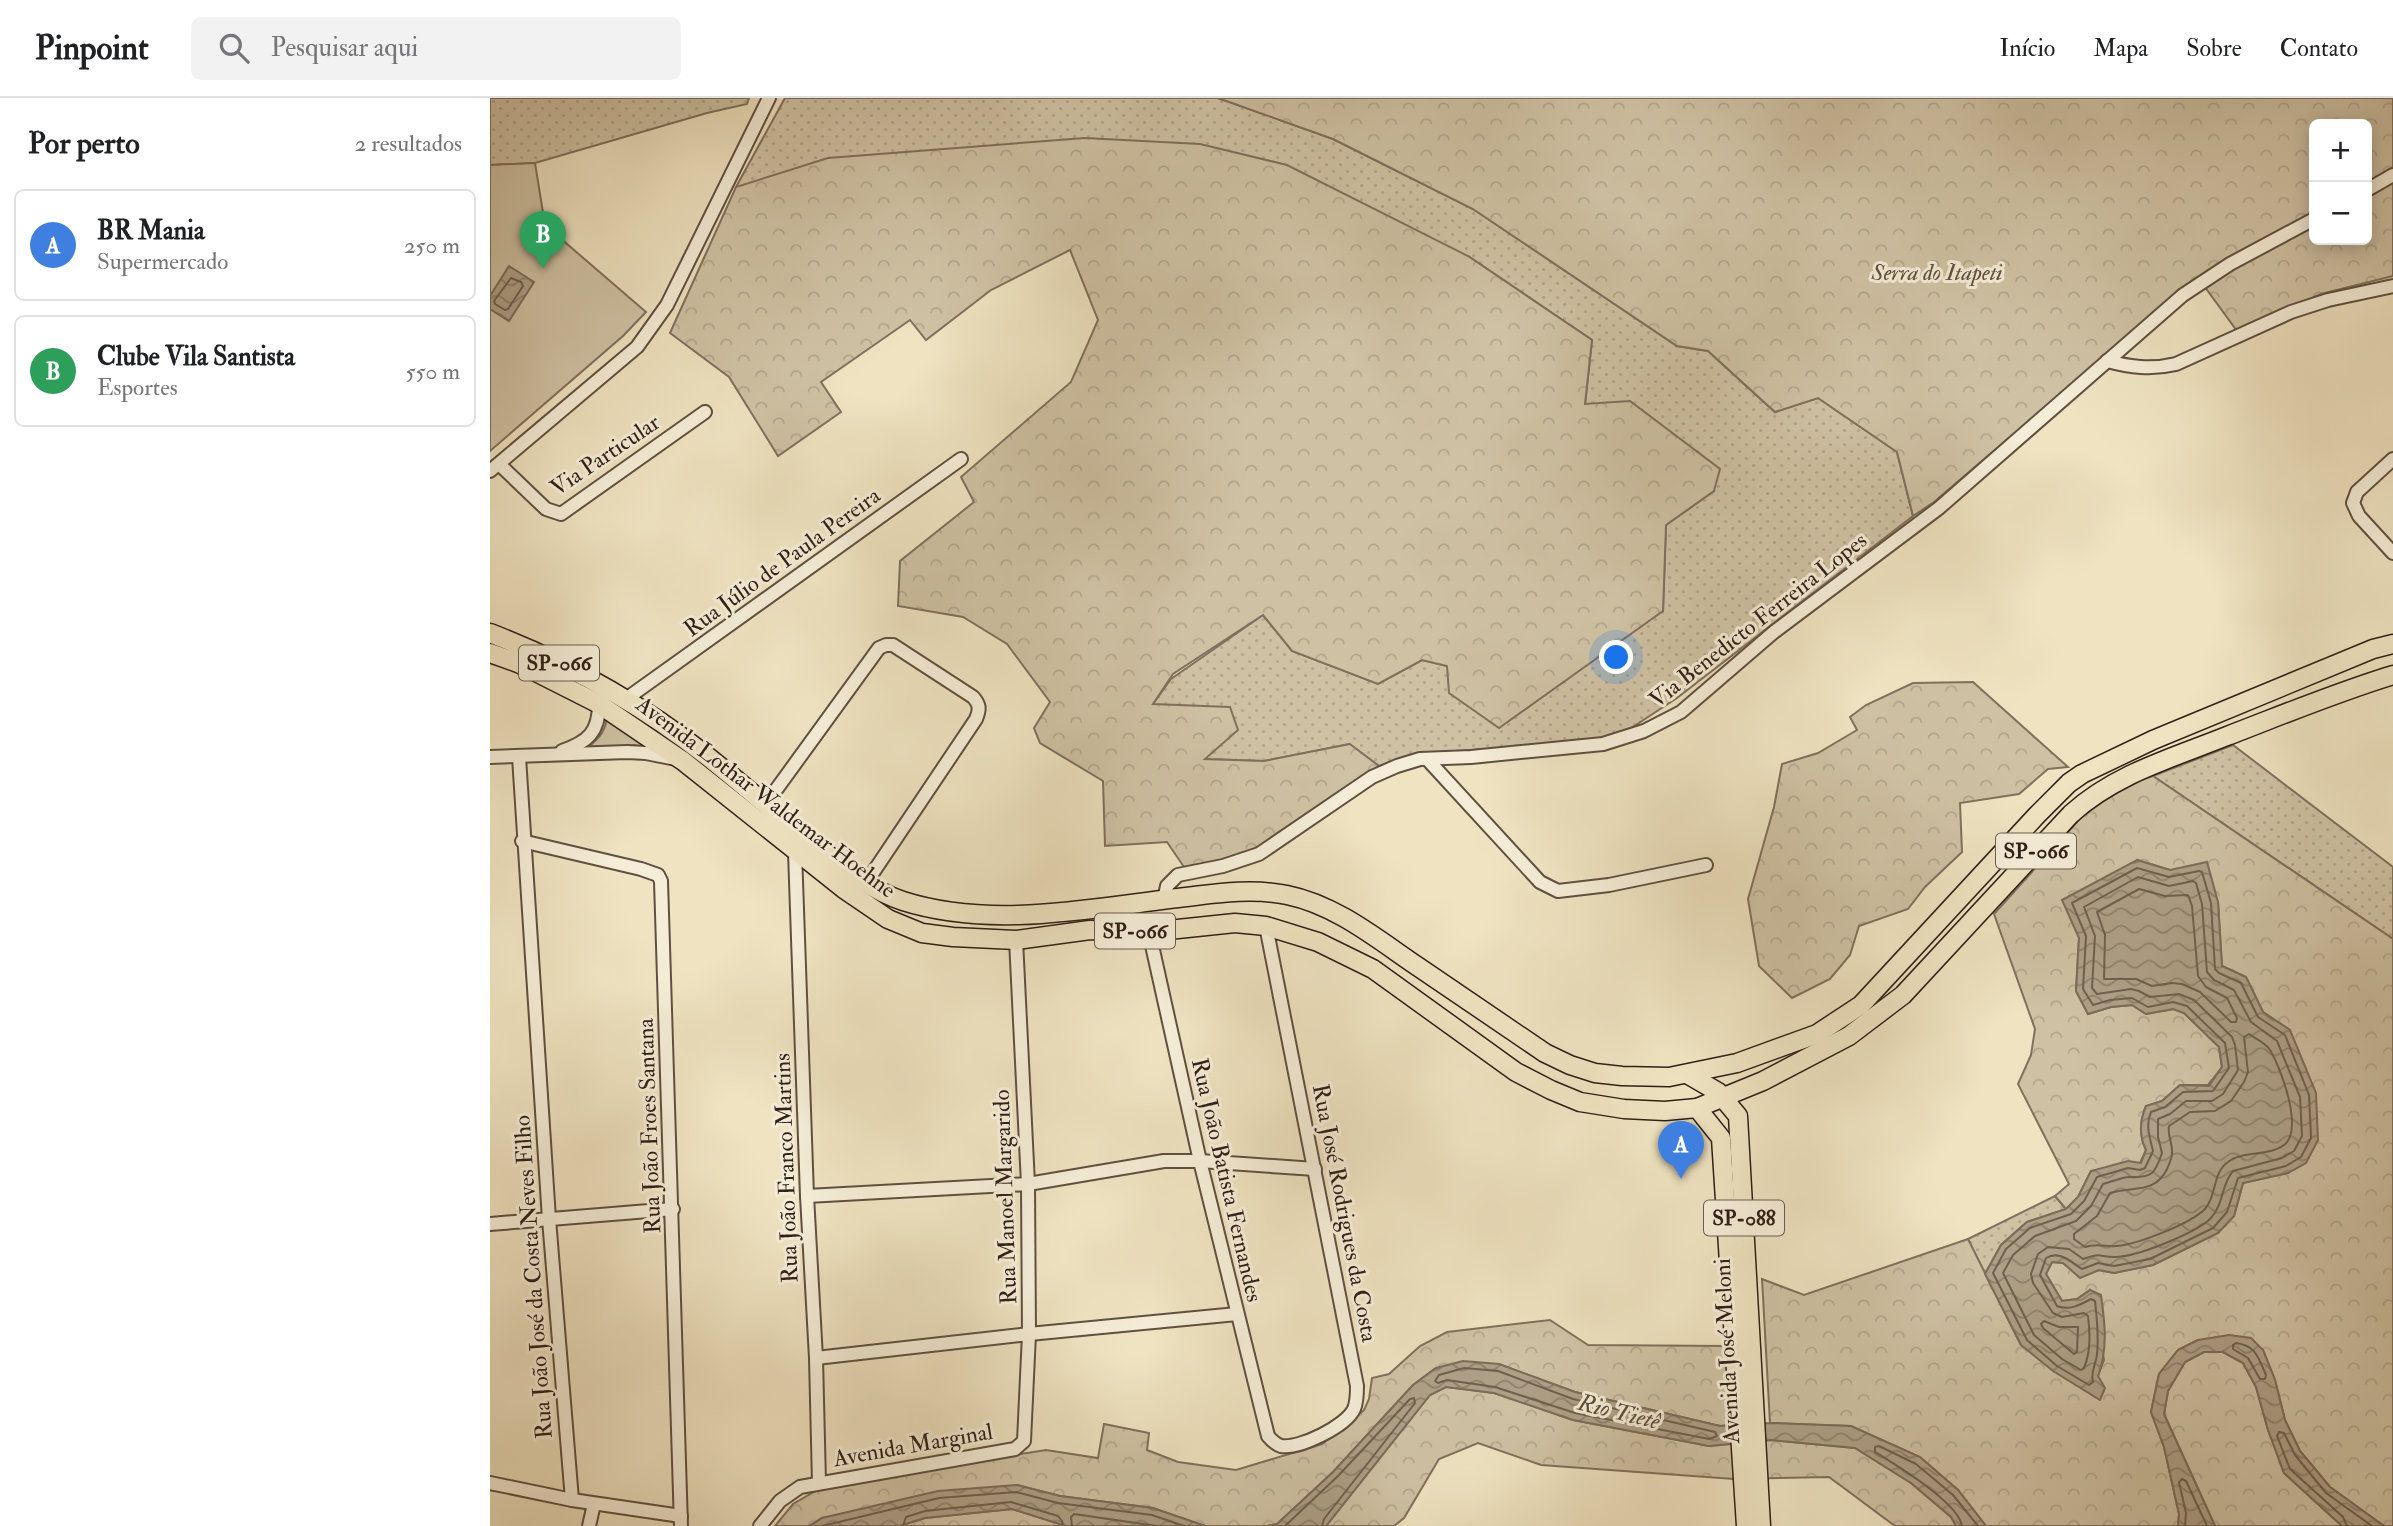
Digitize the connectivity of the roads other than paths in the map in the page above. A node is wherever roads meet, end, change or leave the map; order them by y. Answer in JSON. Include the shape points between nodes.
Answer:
{"nodes":[{"id":1,"x":769,"y":98,"type":"edge"},
{"id":2,"x":2393,"y":175,"type":"edge"},
{"id":3,"x":2372,"y":187,"type":"edge"},
{"id":4,"x":2309,"y":222,"type":"edge"},
{"id":5,"x":2393,"y":286,"type":"edge"},
{"id":6,"x":2106,"y":361,"type":"junction"},
{"id":7,"x":705,"y":412,"type":"dead end"},
{"id":8,"x":961,"y":459,"type":"dead end"},
{"id":9,"x":2393,"y":459,"type":"edge"},
{"id":10,"x":494,"y":467,"type":"edge"},
{"id":11,"x":2393,"y":554,"type":"edge"},
{"id":12,"x":490,"y":633,"type":"edge"},
{"id":13,"x":2393,"y":644,"type":"edge"},
{"id":14,"x":490,"y":653,"type":"edge"},
{"id":15,"x":2393,"y":675,"type":"edge"},
{"id":16,"x":626,"y":699,"type":"junction"},
{"id":17,"x":599,"y":704,"type":"junction"},
{"id":18,"x":552,"y":755,"type":"junction"},
{"id":19,"x":490,"y":757,"type":"edge"},
{"id":20,"x":519,"y":757,"type":"junction"},
{"id":21,"x":1427,"y":759,"type":"junction"},
{"id":22,"x":683,"y":761,"type":"junction"},
{"id":23,"x":765,"y":805,"type":"junction"},
{"id":24,"x":522,"y":841,"type":"junction"},
{"id":25,"x":795,"y":852,"type":"junction"},
{"id":26,"x":1706,"y":865,"type":"dead end"},
{"id":27,"x":866,"y":883,"type":"junction"},
{"id":28,"x":1164,"y":900,"type":"junction"},
{"id":29,"x":1266,"y":926,"type":"junction"},
{"id":30,"x":1149,"y":932,"type":"junction"},
{"id":31,"x":1016,"y":940,"type":"junction"},
{"id":32,"x":1687,"y":1073,"type":"junction"},
{"id":33,"x":1725,"y":1098,"type":"junction"},
{"id":34,"x":1696,"y":1108,"type":"junction"},
{"id":35,"x":1200,"y":1161,"type":"junction"},
{"id":36,"x":1315,"y":1169,"type":"junction"},
{"id":37,"x":1028,"y":1184,"type":"junction"},
{"id":38,"x":807,"y":1196,"type":"junction"},
{"id":39,"x":673,"y":1209,"type":"junction"},
{"id":40,"x":549,"y":1219,"type":"junction"},
{"id":41,"x":490,"y":1224,"type":"edge"},
{"id":42,"x":1237,"y":1314,"type":"junction"},
{"id":43,"x":1030,"y":1334,"type":"junction"},
{"id":44,"x":816,"y":1358,"type":"junction"},
{"id":45,"x":1746,"y":1392,"type":"junction"},
{"id":46,"x":1268,"y":1436,"type":"joint"},
{"id":47,"x":1015,"y":1448,"type":"joint"},
{"id":48,"x":490,"y":1483,"type":"edge"},
{"id":49,"x":819,"y":1483,"type":"junction"},
{"id":50,"x":572,"y":1500,"type":"junction"},
{"id":51,"x":594,"y":1504,"type":"junction"},
{"id":52,"x":1753,"y":1520,"type":"edge"},
{"id":53,"x":681,"y":1521,"type":"edge"},
{"id":54,"x":589,"y":1526,"type":"edge"},
{"id":55,"x":760,"y":1526,"type":"edge"}],
"edges":[{"from":1,"to":10,"type":"street","via":[[656,323],[637,347]]},
{"from":2,"to":3,"type":"street"},
{"from":4,"to":6,"type":"street","name":"Via Benedicto Ferreira Lopes","via":[[2212,275]]},
{"from":5,"to":6,"type":"street","via":[[2291,312],[2160,368]]},
{"from":6,"to":21,"type":"street","name":"Via Benedicto Ferreira Lopes","via":[[1939,508],[1774,632],[1667,721],[1603,744]]},
{"from":7,"to":10,"type":"street","name":"Via Particular","via":[[561,514],[546,509]]},
{"from":8,"to":16,"type":"street","name":"Rua Júlio de Paula Pereira"},
{"from":9,"to":11,"type":"street","via":[[2357,492],[2353,503]]},
{"from":12,"to":16,"type":"main road","number":"SP-066"},
{"from":13,"to":32,"type":"main road","name":"Avenida Lothar Waldemar Hoehne","number":"SP-066","via":[[2153,740],[2082,774],[2037,815],[1861,1005],[1817,1034],[1737,1063]]},
{"from":14,"to":17,"type":"main road","number":"SP-066"},
{"from":15,"to":33,"type":"main road","name":"Avenida Lothar Waldemar Hoehne","number":"SP-066","via":[[2151,766],[2092,795],[1903,995],[1826,1051]]},
{"from":16,"to":23,"type":"main road","name":"Avenida Lothar Waldemar Hoehne","number":"SP-066"},
{"from":17,"to":18,"type":"street","via":[[597,726],[590,736]]},
{"from":17,"to":22,"type":"main road","name":"Avenida Lothar Waldemar Hoehne","number":"SP-066"},
{"from":18,"to":20,"type":"street"},
{"from":18,"to":22,"type":"street","via":[[626,752]]},
{"from":19,"to":20,"type":"street"},
{"from":20,"to":24,"type":"street","name":"Rua João José da Costa Neves Filho"},
{"from":21,"to":26,"type":"street","via":[[1540,882],[1558,891]]},
{"from":21,"to":28,"type":"street","name":"Via Benedicto Ferreira Lopes","via":[[1372,777],[1259,854],[1178,875],[1167,886]]},
{"from":22,"to":25,"type":"main road","name":"Avenida Lothar Waldemar Hoehne","number":"SP-066"},
{"from":23,"to":27,"type":"main road","name":"Avenida Lothar Waldemar Hoehne","number":"SP-066"},
{"from":23,"to":27,"type":"street","via":[[879,648],[893,645],[972,697],[979,704],[976,719]]},
{"from":24,"to":39,"type":"street","name":"Rua João Froes Santana","via":[[660,877]]},
{"from":24,"to":40,"type":"street","name":"Rua João José da Costa Neves Filho"},
{"from":25,"to":31,"type":"main road","name":"Avenida Lothar Waldemar Hoehne","number":"SP-066","via":[[888,919],[922,933]]},
{"from":25,"to":38,"type":"street","name":"Rua João Franco Martins"},
{"from":27,"to":28,"type":"main road","name":"Avenida Lothar Waldemar Hoehne","number":"SP-066","via":[[899,900],[936,910],[1000,915]]},
{"from":28,"to":32,"type":"main road","name":"Avenida Lothar Waldemar Hoehne","number":"SP-066","via":[[1265,892],[1307,901],[1344,918],[1545,1053],[1570,1065],[1622,1076]]},
{"from":29,"to":30,"type":"main road","name":"Avenida Lothar Waldemar Hoehne","number":"SP-066","via":[[1235,923]]},
{"from":29,"to":34,"type":"main road","name":"Avenida Lothar Waldemar Hoehne","number":"SP-066","via":[[1318,942],[1373,969],[1517,1072],[1560,1094],[1625,1109]]},
{"from":29,"to":36,"type":"street","name":"Rua José Rodrigues da Costa"},
{"from":30,"to":31,"type":"main road","name":"Avenida Lothar Waldemar Hoehne","number":"SP-066","via":[[1090,930]]},
{"from":30,"to":35,"type":"street","name":"Rua João Batista Fernandes"},
{"from":31,"to":37,"type":"street","name":"Rua Manoel Margarido"},
{"from":32,"to":33,"type":"main road"},
{"from":33,"to":34,"type":"main road","name":"Avenida Lothar Waldemar Hoehne","number":"SP-066"},
{"from":33,"to":45,"type":"main road","name":"Avenida José Meloni","number":"SP-088","via":[[1738,1116]]},
{"from":34,"to":45,"type":"main road","name":"Avenida José Meloni","number":"SP-088","via":[[1721,1138]]},
{"from":35,"to":36,"type":"street"},
{"from":35,"to":37,"type":"street","via":[[1164,1161]]},
{"from":35,"to":42,"type":"street","name":"Rua João Batista Fernandes"},
{"from":36,"to":46,"type":"street","name":"Rua José Rodrigues da Costa","via":[[1357,1397],[1349,1417],[1328,1432],[1287,1446]]},
{"from":37,"to":38,"type":"street"},
{"from":37,"to":43,"type":"street","name":"Rua Manoel Margarido"},
{"from":38,"to":44,"type":"street","name":"Rua João Franco Martins"},
{"from":39,"to":40,"type":"street"},
{"from":39,"to":53,"type":"street","name":"Rua João Froes Santana"},
{"from":40,"to":41,"type":"street"},
{"from":40,"to":50,"type":"street","name":"Rua João José da Costa Neves Filho"},
{"from":42,"to":43,"type":"street"},
{"from":42,"to":46,"type":"street","name":"Rua João Batista Fernandes"},
{"from":43,"to":44,"type":"street"},
{"from":43,"to":47,"type":"street","name":"Rua Manoel Margarido","via":[[1025,1437]]},
{"from":44,"to":49,"type":"street","name":"Rua João Franco Martins"},
{"from":45,"to":52,"type":"main road","name":"Avenida José Meloni","number":"SP-088"},
{"from":47,"to":49,"type":"street","name":"Avenida Marginal"},
{"from":48,"to":50,"type":"street"},
{"from":49,"to":55,"type":"street","name":"Avenida Marginal","via":[[790,1492]]},
{"from":50,"to":51,"type":"street"},
{"from":51,"to":53,"type":"street"},
{"from":51,"to":54,"type":"street"}]}
